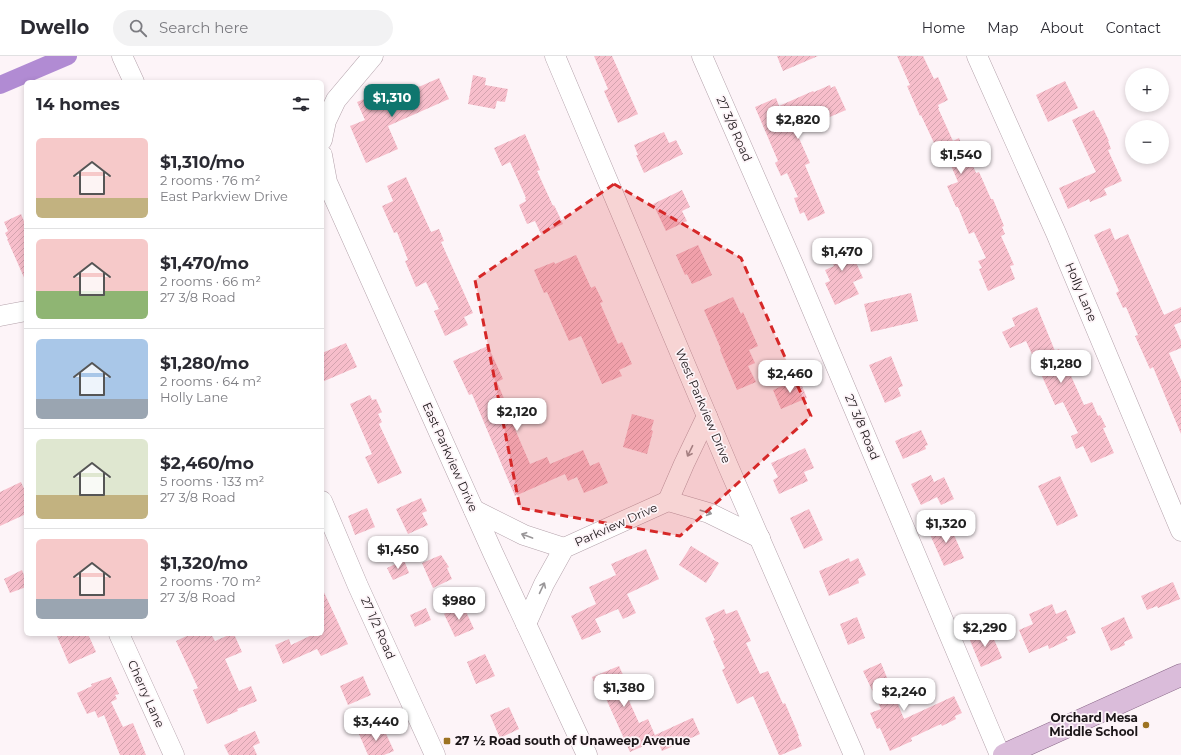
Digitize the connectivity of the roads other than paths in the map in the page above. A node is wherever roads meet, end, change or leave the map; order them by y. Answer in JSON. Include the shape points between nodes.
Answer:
{"nodes":[{"id":1,"x":122,"y":56,"type":"edge"},
{"id":2,"x":373,"y":56,"type":"edge"},
{"id":3,"x":555,"y":56,"type":"edge"},
{"id":4,"x":702,"y":56,"type":"edge"},
{"id":5,"x":976,"y":56,"type":"edge"},
{"id":6,"x":133,"y":80,"type":"edge"},
{"id":7,"x":324,"y":130,"type":"edge"},
{"id":8,"x":324,"y":166,"type":"edge"},
{"id":9,"x":24,"y":311,"type":"edge"},
{"id":10,"x":0,"y":316,"type":"edge"},
{"id":11,"x":707,"y":416,"type":"junction"},
{"id":12,"x":668,"y":502,"type":"junction"},
{"id":13,"x":324,"y":506,"type":"edge"},
{"id":14,"x":474,"y":510,"type":"junction"},
{"id":15,"x":1181,"y":531,"type":"edge"},
{"id":16,"x":760,"y":538,"type":"junction"},
{"id":17,"x":564,"y":548,"type":"junction"},
{"id":18,"x":526,"y":624,"type":"junction"},
{"id":19,"x":120,"y":636,"type":"edge"},
{"id":20,"x":1181,"y":675,"type":"edge"},
{"id":21,"x":174,"y":755,"type":"edge"},
{"id":22,"x":435,"y":755,"type":"edge"},
{"id":23,"x":587,"y":755,"type":"edge"},
{"id":24,"x":854,"y":755,"type":"edge"},
{"id":25,"x":1000,"y":755,"type":"edge"},
{"id":26,"x":1004,"y":755,"type":"edge"}],
"edges":[{"from":1,"to":6,"type":"street"},
{"from":2,"to":7,"type":"street","via":[[336,100]]},
{"from":3,"to":11,"type":"street","name":"West Parkview Drive"},
{"from":4,"to":25,"type":"street","name":"27 3/8 Road","via":[[793,264]]},
{"from":5,"to":15,"type":"street","name":"Holly Lane","via":[[1056,233]]},
{"from":8,"to":14,"type":"street","name":"East Parkview Drive","via":[[327,182]]},
{"from":9,"to":10,"type":"street"},
{"from":11,"to":12,"type":"street","name":"Parkview Drive","one_way":true},
{"from":11,"to":16,"type":"street","name":"West Parkview Drive"},
{"from":12,"to":16,"type":"street","name":"Parkview Drive","one_way":true,"via":[[709,513]]},
{"from":12,"to":17,"type":"street","name":"Parkview Drive"},
{"from":13,"to":22,"type":"street","name":"27 1/2 Road"},
{"from":17,"to":14,"type":"street","name":"Parkview Drive","one_way":true,"via":[[524,536]]},
{"from":14,"to":18,"type":"street","name":"East Parkview Drive"},
{"from":16,"to":24,"type":"street","name":"West Parkview Drive"},
{"from":18,"to":17,"type":"street","name":"Parkview Drive","one_way":true},
{"from":18,"to":23,"type":"street","name":"East Parkview Drive"},
{"from":19,"to":21,"type":"street","name":"Cherry Lane"},
{"from":20,"to":26,"type":"main road"}]}
